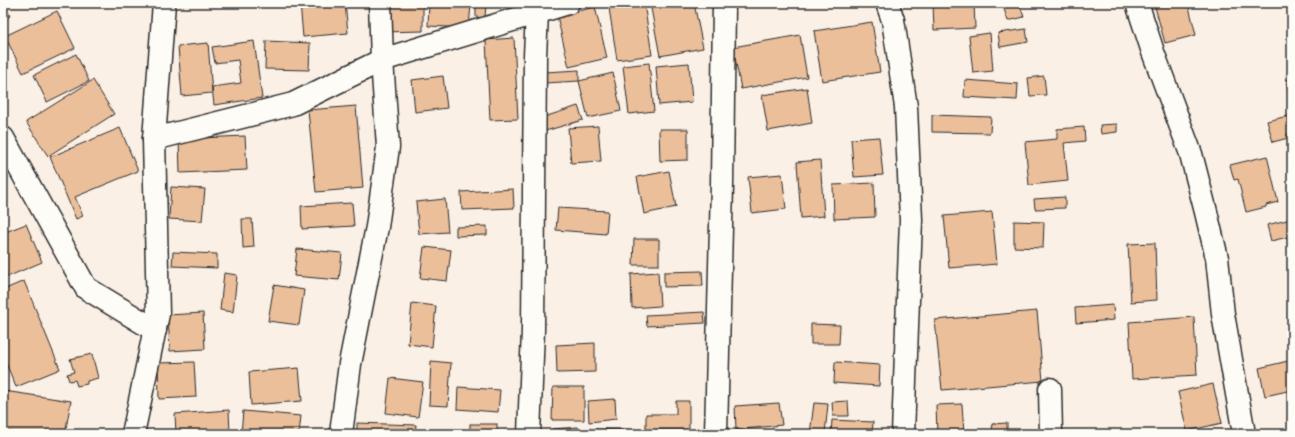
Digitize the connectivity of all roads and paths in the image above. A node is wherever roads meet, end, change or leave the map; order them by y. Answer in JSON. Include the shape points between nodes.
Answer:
{"nodes":[{"id":1,"x":164,"y":3,"type":"edge"},
{"id":2,"x":380,"y":3,"type":"edge"},
{"id":3,"x":568,"y":3,"type":"edge"},
{"id":4,"x":724,"y":3,"type":"edge"},
{"id":5,"x":887,"y":3,"type":"edge"},
{"id":6,"x":1137,"y":3,"type":"edge"},
{"id":7,"x":538,"y":8,"type":"edge"},
{"id":8,"x":382,"y":60,"type":"junction"},
{"id":9,"x":3,"y":138,"type":"edge"},
{"id":10,"x":154,"y":139,"type":"junction"},
{"id":11,"x":155,"y":330,"type":"junction"},
{"id":12,"x":1050,"y":389,"type":"dead end"},
{"id":13,"x":133,"y":434,"type":"edge"},
{"id":14,"x":341,"y":434,"type":"edge"},
{"id":15,"x":529,"y":434,"type":"edge"},
{"id":16,"x":716,"y":434,"type":"edge"},
{"id":17,"x":903,"y":434,"type":"edge"},
{"id":18,"x":1052,"y":434,"type":"edge"},
{"id":19,"x":1244,"y":434,"type":"edge"}],
"edges":[{"from":1,"to":10,"type":"street"},
{"from":2,"to":8,"type":"street"},
{"from":3,"to":7,"type":"street"},
{"from":4,"to":16,"type":"street"},
{"from":5,"to":17,"type":"street","via":[[893,20],[906,107],[911,220]]},
{"from":6,"to":19,"type":"street","via":[[1192,154],[1217,258],[1223,314]]},
{"from":7,"to":8,"type":"street"},
{"from":7,"to":15,"type":"street"},
{"from":8,"to":10,"type":"street","via":[[293,104]]},
{"from":8,"to":14,"type":"street","via":[[388,147],[377,227],[350,364]]},
{"from":9,"to":11,"type":"street","via":[[86,288]]},
{"from":10,"to":11,"type":"street","via":[[158,314]]},
{"from":11,"to":13,"type":"street"},
{"from":12,"to":18,"type":"street"}]}
